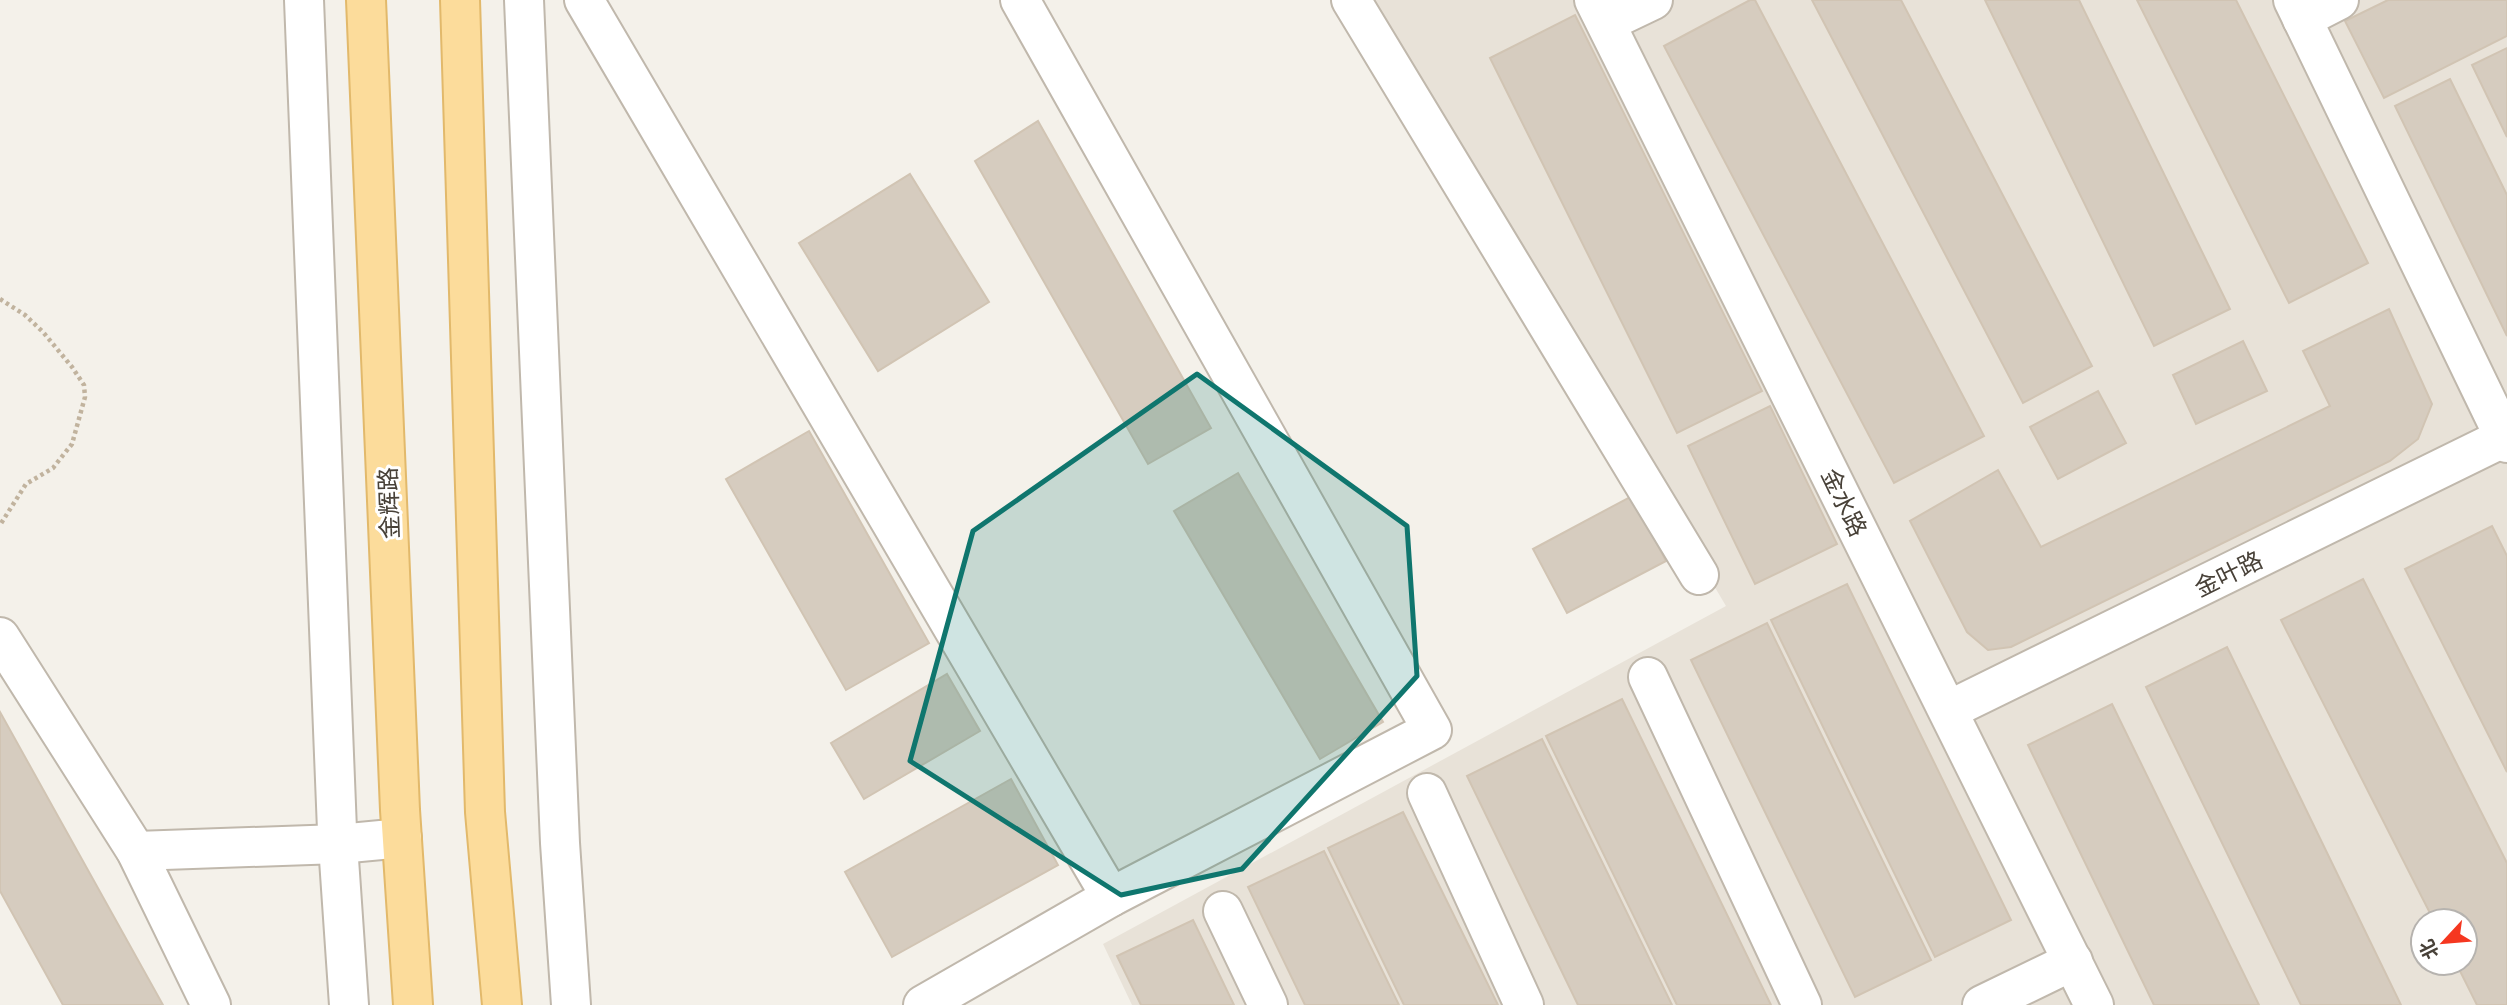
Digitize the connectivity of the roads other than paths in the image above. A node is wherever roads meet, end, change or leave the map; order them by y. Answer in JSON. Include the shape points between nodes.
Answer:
{"nodes":[{"id":1,"x":304,"y":0,"type":"edge"},
{"id":2,"x":366,"y":0,"type":"edge"},
{"id":3,"x":460,"y":0,"type":"edge"},
{"id":4,"x":524,"y":0,"type":"edge"},
{"id":5,"x":584,"y":0,"type":"edge"},
{"id":6,"x":1020,"y":0,"type":"edge"},
{"id":7,"x":1351,"y":0,"type":"edge"},
{"id":8,"x":1653,"y":0,"type":"edge"},
{"id":9,"x":2339,"y":0,"type":"edge"},
{"id":10,"x":2297,"y":9,"type":"edge"},
{"id":11,"x":1601,"y":11,"type":"edge"},
{"id":12,"x":2506,"y":439,"type":"edge"},
{"id":13,"x":1699,"y":575,"type":"dead end"},
{"id":14,"x":4,"y":652,"type":"edge"},
{"id":15,"x":1648,"y":677,"type":"dead end"},
{"id":16,"x":1949,"y":710,"type":"junction"},
{"id":17,"x":1427,"y":793,"type":"dead end"},
{"id":18,"x":402,"y":838,"type":"junction"},
{"id":19,"x":338,"y":844,"type":"junction"},
{"id":20,"x":136,"y":851,"type":"junction"},
{"id":21,"x":1111,"y":897,"type":"junction"},
{"id":22,"x":1223,"y":911,"type":"dead end"},
{"id":23,"x":2073,"y":961,"type":"junction"},
{"id":24,"x":211,"y":1005,"type":"edge"},
{"id":25,"x":349,"y":1005,"type":"edge"},
{"id":26,"x":413,"y":1005,"type":"edge"},
{"id":27,"x":502,"y":1005,"type":"edge"},
{"id":28,"x":571,"y":1005,"type":"edge"},
{"id":29,"x":923,"y":1005,"type":"edge"},
{"id":30,"x":1268,"y":1005,"type":"edge"},
{"id":31,"x":1524,"y":1005,"type":"edge"},
{"id":32,"x":1802,"y":1005,"type":"edge"},
{"id":33,"x":1982,"y":1005,"type":"edge"},
{"id":34,"x":2094,"y":1005,"type":"edge"}],
"edges":[{"from":1,"to":19,"type":"street"},
{"from":2,"to":18,"type":"main road","name":"金辉路"},
{"from":3,"to":27,"type":"main road","via":[[485,812]]},
{"from":4,"to":28,"type":"street"},
{"from":5,"to":21,"type":"street"},
{"from":6,"to":21,"type":"street","via":[[1432,730]]},
{"from":7,"to":13,"type":"street"},
{"from":8,"to":11,"type":"street"},
{"from":9,"to":10,"type":"street"},
{"from":10,"to":12,"type":"street"},
{"from":11,"to":16,"type":"street","name":"金水路"},
{"from":12,"to":16,"type":"street","name":"金叶路"},
{"from":14,"to":20,"type":"street"},
{"from":15,"to":32,"type":"street"},
{"from":16,"to":23,"type":"street","name":"金水路"},
{"from":17,"to":31,"type":"street"},
{"from":18,"to":19,"type":"street"},
{"from":18,"to":26,"type":"main road","name":"金辉路"},
{"from":19,"to":20,"type":"street"},
{"from":19,"to":25,"type":"street"},
{"from":20,"to":24,"type":"street"},
{"from":21,"to":29,"type":"street"},
{"from":22,"to":30,"type":"street"},
{"from":23,"to":33,"type":"street"},
{"from":23,"to":34,"type":"street","name":"金水路"}]}
